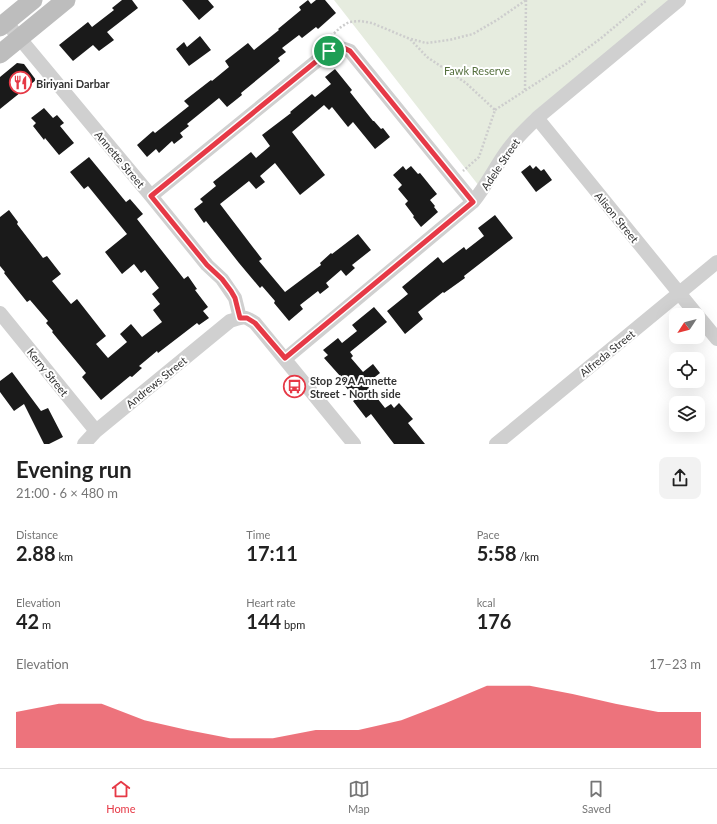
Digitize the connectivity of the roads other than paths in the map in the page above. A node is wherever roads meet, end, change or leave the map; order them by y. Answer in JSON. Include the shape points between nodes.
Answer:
{"nodes":[{"id":1,"x":33,"y":0,"type":"edge"},
{"id":2,"x":66,"y":0,"type":"edge"},
{"id":3,"x":679,"y":0,"type":"edge"},
{"id":4,"x":3,"y":24,"type":"edge"},
{"id":5,"x":20,"y":38,"type":"junction"},
{"id":6,"x":0,"y":54,"type":"edge"},
{"id":7,"x":537,"y":118,"type":"junction"},
{"id":8,"x":151,"y":196,"type":"junction"},
{"id":9,"x":473,"y":202,"type":"junction"},
{"id":10,"x":717,"y":262,"type":"edge"},
{"id":11,"x":680,"y":293,"type":"junction"},
{"id":12,"x":692,"y":308,"type":"edge"},
{"id":13,"x":0,"y":313,"type":"edge"},
{"id":14,"x":235,"y":319,"type":"junction"},
{"id":15,"x":705,"y":324,"type":"edge"},
{"id":16,"x":717,"y":339,"type":"edge"},
{"id":17,"x":285,"y":358,"type":"junction"},
{"id":18,"x":96,"y":431,"type":"junction"},
{"id":19,"x":84,"y":444,"type":"edge"},
{"id":20,"x":354,"y":444,"type":"edge"},
{"id":21,"x":496,"y":444,"type":"edge"}],
"edges":[{"from":1,"to":4,"type":"main road"},
{"from":2,"to":5,"type":"main road"},
{"from":3,"to":7,"type":"street","name":"Adele Street"},
{"from":4,"to":5,"type":"street","name":"Annette Street"},
{"from":5,"to":6,"type":"main road"},
{"from":5,"to":8,"type":"street","name":"Annette Street"},
{"from":7,"to":9,"type":"street","name":"Adele Street","via":[[509,148]]},
{"from":7,"to":11,"type":"street","name":"Alison Street"},
{"from":8,"to":9,"type":"street","via":[[329,51],[333,42],[350,51]]},
{"from":8,"to":14,"type":"street","name":"Annette Street","via":[[231,291],[235,298]]},
{"from":9,"to":17,"type":"street","name":"Adele Street"},
{"from":10,"to":11,"type":"street","name":"Alfreda Street"},
{"from":11,"to":12,"type":"street","name":"Alison Street"},
{"from":11,"to":21,"type":"street","name":"Alfreda Street"},
{"from":13,"to":18,"type":"street","name":"Kerry Street"},
{"from":14,"to":17,"type":"street","via":[[247,318],[255,323]]},
{"from":14,"to":18,"type":"street","name":"Andrews Street"},
{"from":15,"to":16,"type":"street","name":"Alison Street"},
{"from":17,"to":20,"type":"street"},
{"from":18,"to":19,"type":"street","name":"Andrews Street"}]}
